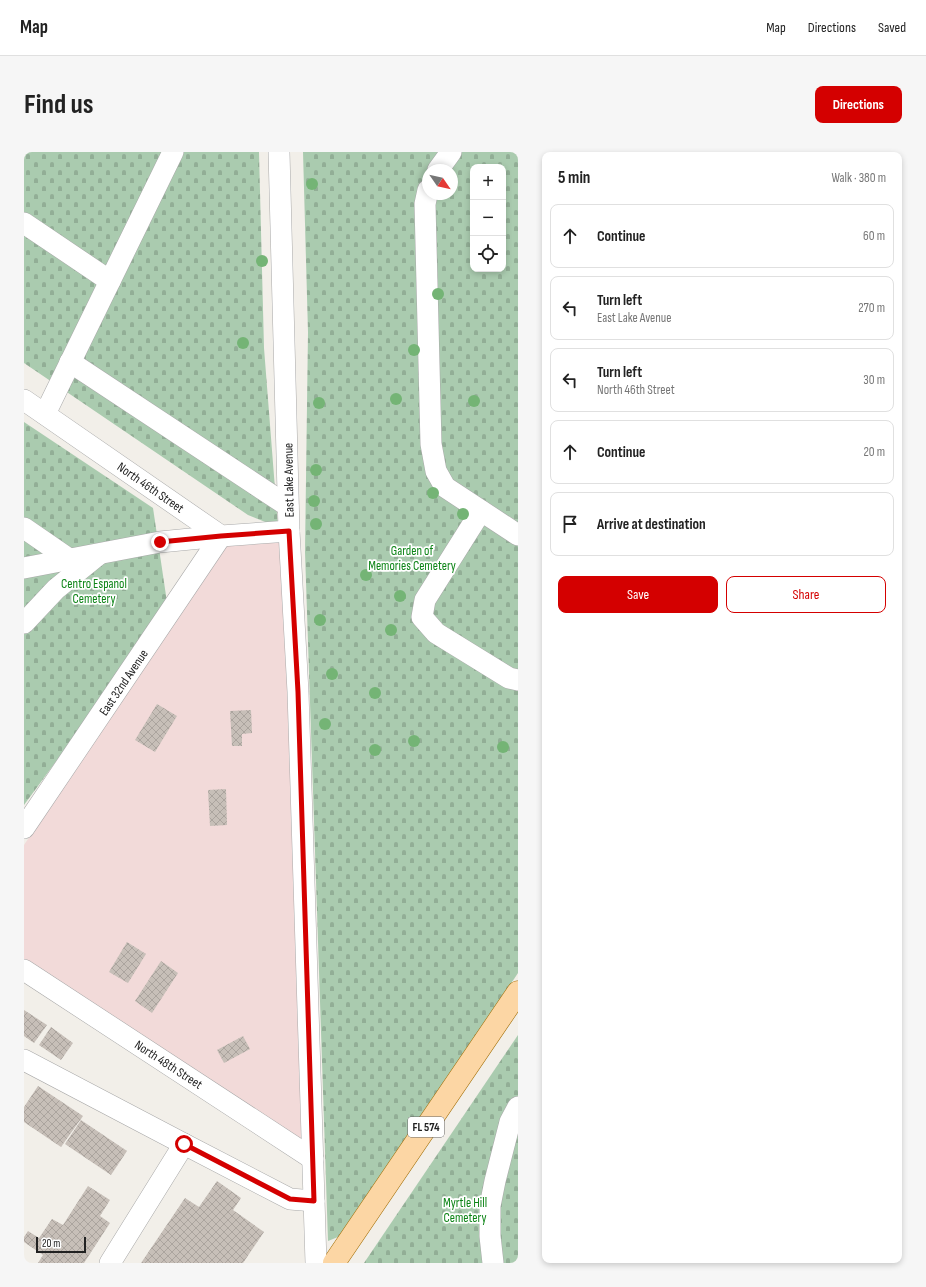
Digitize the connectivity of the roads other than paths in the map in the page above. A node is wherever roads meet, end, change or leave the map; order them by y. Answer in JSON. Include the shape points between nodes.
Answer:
{"nodes":[{"id":1,"x":173,"y":152,"type":"edge"},
{"id":2,"x":279,"y":152,"type":"edge"},
{"id":3,"x":451,"y":152,"type":"edge"},
{"id":4,"x":442,"y":164,"type":"edge"},
{"id":5,"x":426,"y":200,"type":"edge"},
{"id":6,"x":24,"y":223,"type":"edge"},
{"id":7,"x":110,"y":281,"type":"junction"},
{"id":8,"x":70,"y":362,"type":"junction"},
{"id":9,"x":24,"y":400,"type":"edge"},
{"id":10,"x":45,"y":414,"type":"junction"},
{"id":11,"x":288,"y":506,"type":"junction"},
{"id":12,"x":481,"y":511,"type":"junction"},
{"id":13,"x":24,"y":528,"type":"edge"},
{"id":14,"x":289,"y":531,"type":"junction"},
{"id":15,"x":518,"y":535,"type":"edge"},
{"id":16,"x":221,"y":536,"type":"junction"},
{"id":17,"x":100,"y":554,"type":"junction"},
{"id":18,"x":69,"y":560,"type":"junction"},
{"id":19,"x":24,"y":568,"type":"edge"},
{"id":20,"x":24,"y":623,"type":"edge"},
{"id":21,"x":518,"y":680,"type":"edge"},
{"id":22,"x":24,"y":828,"type":"edge"},
{"id":23,"x":24,"y":970,"type":"edge"},
{"id":24,"x":518,"y":992,"type":"edge"},
{"id":25,"x":24,"y":1060,"type":"edge"},
{"id":26,"x":518,"y":1107,"type":"edge"},
{"id":27,"x":184,"y":1144,"type":"junction"},
{"id":28,"x":313,"y":1159,"type":"junction"},
{"id":29,"x":314,"y":1201,"type":"junction"},
{"id":30,"x":110,"y":1263,"type":"edge"},
{"id":31,"x":316,"y":1263,"type":"edge"},
{"id":32,"x":334,"y":1263,"type":"edge"},
{"id":33,"x":493,"y":1263,"type":"edge"}],
"edges":[{"from":1,"to":7,"type":"street"},
{"from":2,"to":11,"type":"street","name":"East Lake Avenue"},
{"from":3,"to":4,"type":"street"},
{"from":5,"to":12,"type":"street","via":[[431,444],[436,471],[445,487]]},
{"from":6,"to":7,"type":"street"},
{"from":7,"to":8,"type":"street"},
{"from":8,"to":10,"type":"street"},
{"from":8,"to":11,"type":"street"},
{"from":9,"to":10,"type":"street","name":"North 46th Street"},
{"from":10,"to":16,"type":"street","name":"North 46th Street"},
{"from":11,"to":14,"type":"street","name":"East Lake Avenue"},
{"from":12,"to":15,"type":"street"},
{"from":12,"to":21,"type":"street","via":[[425,600],[422,617],[436,633],[509,678]]},
{"from":13,"to":18,"type":"street"},
{"from":14,"to":16,"type":"street"},
{"from":14,"to":28,"type":"street","name":"East Lake Avenue","via":[[298,692]]},
{"from":16,"to":17,"type":"street","via":[[160,542]]},
{"from":16,"to":22,"type":"street","name":"East 32nd Avenue"},
{"from":17,"to":18,"type":"street"},
{"from":17,"to":20,"type":"street","via":[[56,589]]},
{"from":18,"to":19,"type":"street"},
{"from":23,"to":28,"type":"street","name":"North 48th Street"},
{"from":24,"to":32,"type":"main road","number":"FL 574"},
{"from":25,"to":27,"type":"street"},
{"from":26,"to":33,"type":"street","via":[[510,1122],[490,1206]]},
{"from":27,"to":29,"type":"street","via":[[290,1199]]},
{"from":27,"to":30,"type":"street"},
{"from":28,"to":29,"type":"street","name":"East Lake Avenue"},
{"from":29,"to":31,"type":"street","name":"East Lake Avenue"}]}
